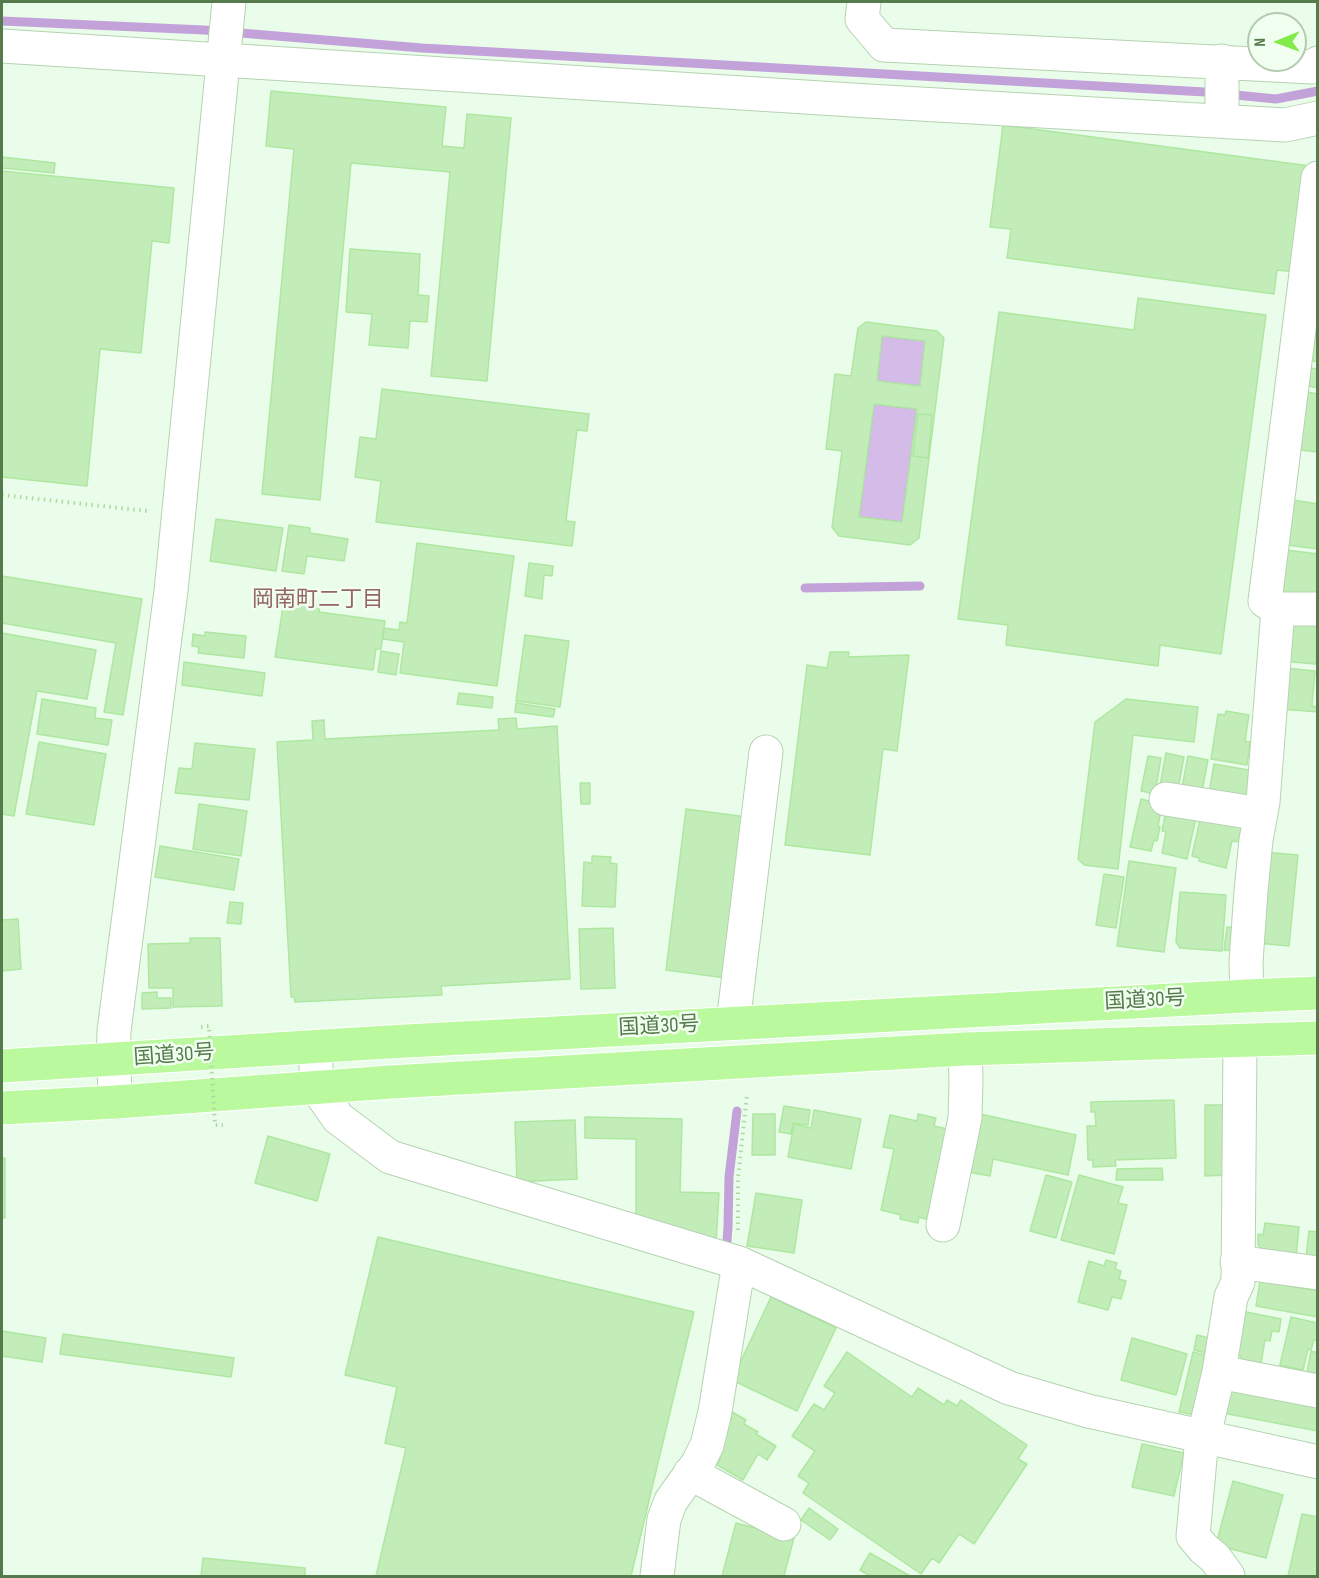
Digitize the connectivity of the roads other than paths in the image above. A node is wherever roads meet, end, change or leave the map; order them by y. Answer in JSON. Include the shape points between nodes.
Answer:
{"nodes":[{"id":1,"x":864,"y":2,"type":"edge"},
{"id":2,"x":228,"y":9,"type":"edge"},
{"id":3,"x":2,"y":46,"type":"edge"},
{"id":4,"x":224,"y":57,"type":"junction"},
{"id":5,"x":1317,"y":63,"type":"edge"},
{"id":6,"x":1222,"y":69,"type":"junction"},
{"id":7,"x":1222,"y":116,"type":"junction"},
{"id":8,"x":1317,"y":117,"type":"edge"},
{"id":9,"x":1317,"y":178,"type":"edge"},
{"id":10,"x":1278,"y":609,"type":"junction"},
{"id":11,"x":1317,"y":609,"type":"edge"},
{"id":12,"x":766,"y":752,"type":"dead end"},
{"id":13,"x":1166,"y":799,"type":"dead end"},
{"id":14,"x":1261,"y":814,"type":"junction"},
{"id":15,"x":1317,"y":993,"type":"edge"},
{"id":16,"x":1246,"y":996,"type":"junction"},
{"id":17,"x":1010,"y":1009,"type":"junction"},
{"id":18,"x":733,"y":1023,"type":"junction"},
{"id":19,"x":1317,"y":1038,"type":"edge"},
{"id":20,"x":1240,"y":1041,"type":"junction"},
{"id":21,"x":315,"y":1047,"type":"junction"},
{"id":22,"x":1011,"y":1048,"type":"junction"},
{"id":23,"x":965,"y":1049,"type":"junction"},
{"id":24,"x":113,"y":1060,"type":"junction"},
{"id":25,"x":8,"y":1061,"type":"edge"},
{"id":26,"x":317,"y":1088,"type":"junction"},
{"id":27,"x":116,"y":1102,"type":"junction"},
{"id":28,"x":2,"y":1108,"type":"edge"},
{"id":29,"x":942,"y":1225,"type":"dead end"},
{"id":30,"x":729,"y":1260,"type":"junction"},
{"id":31,"x":1238,"y":1262,"type":"junction"},
{"id":32,"x":1317,"y":1273,"type":"edge"},
{"id":33,"x":1219,"y":1372,"type":"junction"},
{"id":34,"x":1317,"y":1391,"type":"edge"},
{"id":35,"x":1204,"y":1437,"type":"junction"},
{"id":36,"x":1317,"y":1462,"type":"edge"},
{"id":37,"x":690,"y":1473,"type":"junction"},
{"id":38,"x":784,"y":1524,"type":"dead end"},
{"id":39,"x":657,"y":1576,"type":"edge"},
{"id":40,"x":1228,"y":1576,"type":"edge"}],
"edges":[{"from":1,"to":6,"type":"street","via":[[862,18],[884,45]]},
{"from":2,"to":4,"type":"street"},
{"from":3,"to":4,"type":"street"},
{"from":4,"to":7,"type":"street","via":[[868,101]]},
{"from":4,"to":24,"type":"street","via":[[171,591]]},
{"from":5,"to":6,"type":"street","via":[[1312,67]]},
{"from":6,"to":7,"type":"street"},
{"from":7,"to":8,"type":"street","via":[[1285,125]]},
{"from":9,"to":10,"type":"street","via":[[1265,601]]},
{"from":10,"to":11,"type":"street"},
{"from":10,"to":14,"type":"street"},
{"from":12,"to":18,"type":"street"},
{"from":13,"to":14,"type":"street"},
{"from":14,"to":16,"type":"street","via":[[1251,891]]},
{"from":15,"to":16,"type":"highway","name":"国道30号"},
{"from":16,"to":17,"type":"highway","name":"国道30号"},
{"from":17,"to":18,"type":"highway","name":"国道30号"},
{"from":17,"to":22,"type":"highway"},
{"from":18,"to":21,"type":"highway","name":"国道30号"},
{"from":19,"to":20,"type":"highway","name":"国道30号"},
{"from":20,"to":22,"type":"highway","name":"国道30号"},
{"from":20,"to":31,"type":"street"},
{"from":21,"to":24,"type":"highway","name":"国道30号"},
{"from":21,"to":26,"type":"street"},
{"from":22,"to":23,"type":"highway","name":"国道30号"},
{"from":23,"to":26,"type":"highway","name":"国道30号"},
{"from":23,"to":29,"type":"street","via":[[965,1118]]},
{"from":24,"to":25,"type":"highway","name":"国道30号"},
{"from":24,"to":27,"type":"street"},
{"from":26,"to":27,"type":"highway","name":"国道30号"},
{"from":26,"to":30,"type":"street","via":[[338,1118],[390,1157]]},
{"from":27,"to":28,"type":"highway","name":"国道30号"},
{"from":30,"to":35,"type":"street","via":[[1009,1388],[1088,1411]]},
{"from":30,"to":37,"type":"street","via":[[715,1412],[706,1445]]},
{"from":31,"to":32,"type":"street"},
{"from":31,"to":33,"type":"street","via":[[1238,1282],[1231,1297]]},
{"from":33,"to":34,"type":"street"},
{"from":33,"to":35,"type":"street"},
{"from":35,"to":36,"type":"street"},
{"from":35,"to":40,"type":"street","via":[[1193,1536]]},
{"from":37,"to":38,"type":"street"},
{"from":37,"to":39,"type":"street","via":[[664,1519]]}]}
